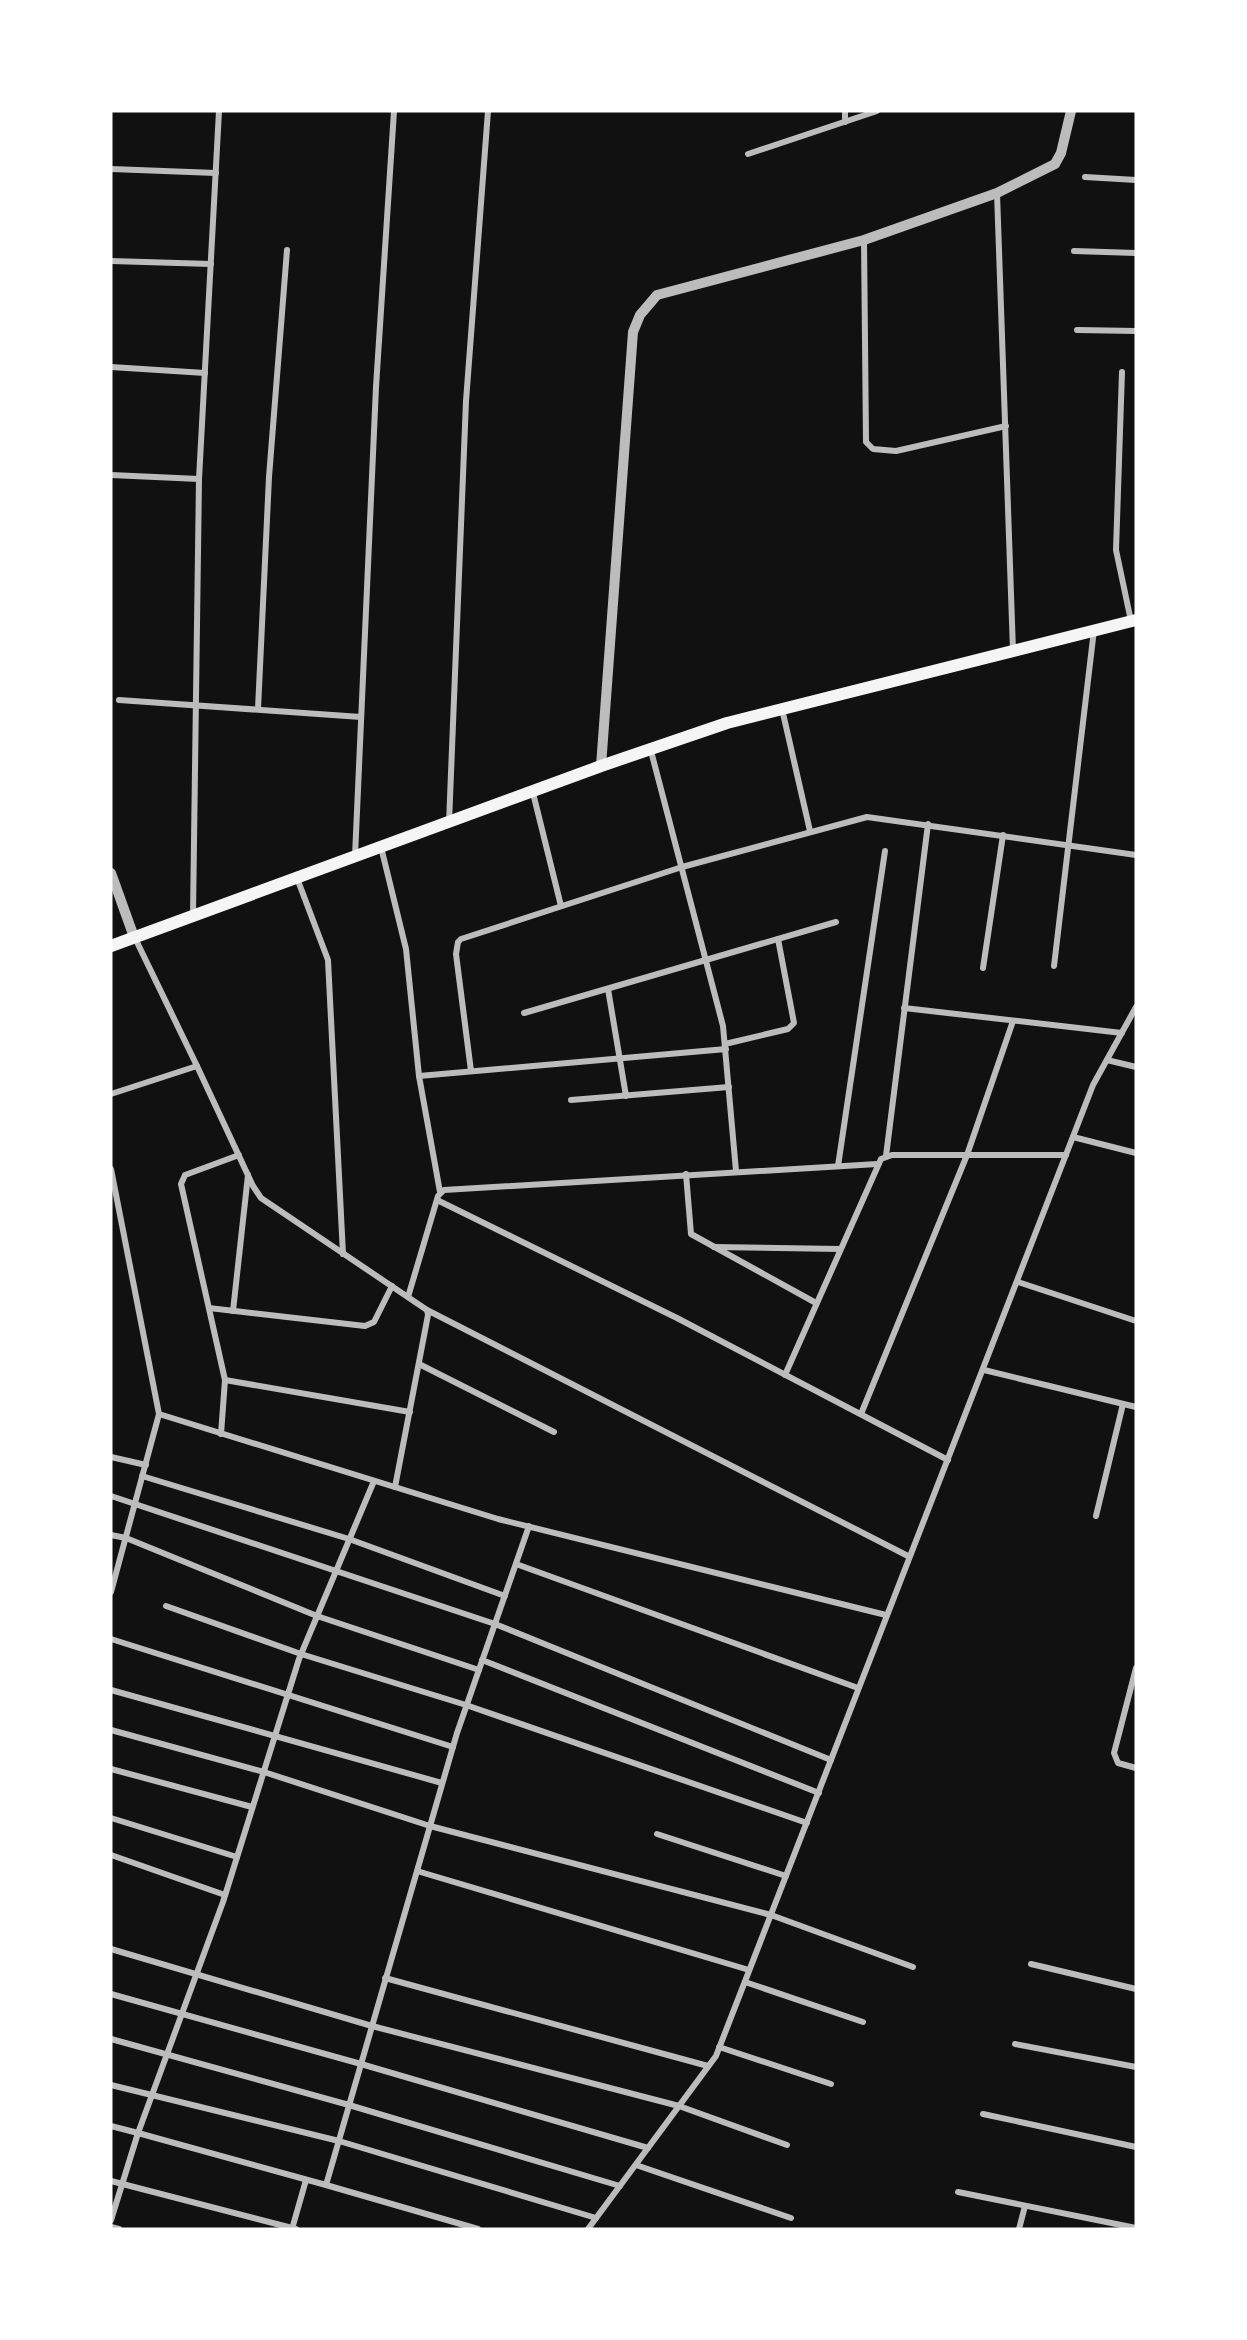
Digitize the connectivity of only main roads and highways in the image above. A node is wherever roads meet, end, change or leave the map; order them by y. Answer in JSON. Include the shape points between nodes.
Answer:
{"nodes":[{"id":1,"x":1134,"y":620,"type":"edge"},
{"id":2,"x":111,"y":946,"type":"edge"}],
"edges":[{"from":1,"to":2,"type":"main road","via":[[727,723]]}]}
